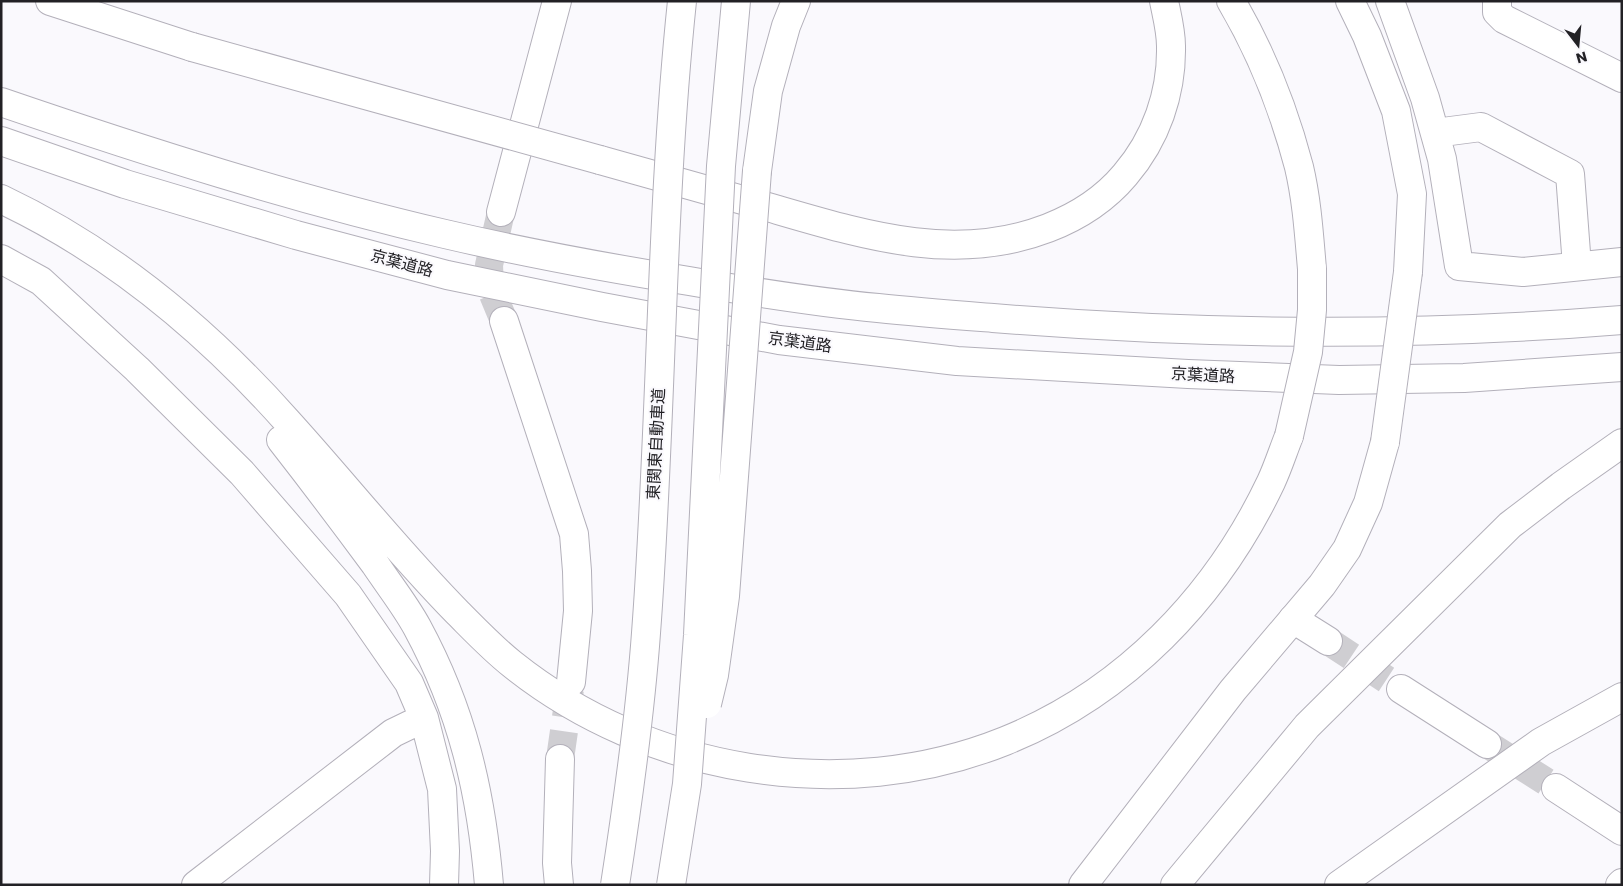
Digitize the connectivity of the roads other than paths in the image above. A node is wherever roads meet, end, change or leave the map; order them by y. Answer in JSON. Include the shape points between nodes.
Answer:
{"nodes":[{"id":1,"x":50,"y":1,"type":"edge"},
{"id":2,"x":557,"y":1,"type":"edge"},
{"id":3,"x":682,"y":1,"type":"edge"},
{"id":4,"x":736,"y":1,"type":"edge"},
{"id":5,"x":796,"y":1,"type":"edge"},
{"id":6,"x":1164,"y":1,"type":"edge"},
{"id":7,"x":1231,"y":1,"type":"edge"},
{"id":8,"x":1350,"y":1,"type":"edge"},
{"id":9,"x":1390,"y":1,"type":"edge"},
{"id":10,"x":1497,"y":1,"type":"edge"},
{"id":11,"x":1622,"y":78,"type":"edge"},
{"id":12,"x":1,"y":102,"type":"edge"},
{"id":13,"x":1435,"y":133,"type":"junction"},
{"id":14,"x":1,"y":142,"type":"edge"},
{"id":15,"x":1,"y":200,"type":"edge"},
{"id":16,"x":501,"y":212,"type":"tunnel mouth"},
{"id":17,"x":74,"y":238,"type":"junction"},
{"id":18,"x":1,"y":259,"type":"edge"},
{"id":19,"x":1622,"y":262,"type":"edge"},
{"id":20,"x":1577,"y":266,"type":"junction"},
{"id":21,"x":1622,"y":320,"type":"edge"},
{"id":22,"x":504,"y":321,"type":"tunnel mouth"},
{"id":23,"x":1622,"y":367,"type":"edge"},
{"id":24,"x":1622,"y":443,"type":"edge"},
{"id":25,"x":1293,"y":619,"type":"junction"},
{"id":26,"x":1328,"y":641,"type":"tunnel mouth"},
{"id":27,"x":571,"y":682,"type":"tunnel mouth"},
{"id":28,"x":1401,"y":688,"type":"tunnel mouth"},
{"id":29,"x":1622,"y":697,"type":"edge"},
{"id":30,"x":424,"y":718,"type":"junction"},
{"id":31,"x":1487,"y":744,"type":"tunnel mouth"},
{"id":32,"x":560,"y":759,"type":"tunnel mouth"},
{"id":33,"x":687,"y":784,"type":"junction"},
{"id":34,"x":1556,"y":788,"type":"tunnel mouth"},
{"id":35,"x":1622,"y":831,"type":"edge"},
{"id":36,"x":196,"y":885,"type":"edge"},
{"id":37,"x":444,"y":885,"type":"edge"},
{"id":38,"x":489,"y":885,"type":"edge"},
{"id":39,"x":559,"y":885,"type":"edge"},
{"id":40,"x":615,"y":885,"type":"edge"},
{"id":41,"x":671,"y":885,"type":"edge"},
{"id":42,"x":1082,"y":885,"type":"edge"},
{"id":43,"x":1175,"y":885,"type":"edge"},
{"id":44,"x":1339,"y":885,"type":"edge"}],
"edges":[{"from":1,"to":6,"type":"main road","bridge":true,"via":[[192,47],[842,228],[884,238],[972,245],[1038,232],[1069,220],[1094,205],[1136,162],[1160,116],[1168,88],[1171,46]]},
{"from":2,"to":16,"type":"main road"},
{"from":3,"to":40,"type":"main road","name":"東関東自動車道","bridge":true,"via":[[670,151],[646,633],[630,789]]},
{"from":4,"to":33,"type":"main road","bridge":true,"via":[[721,166],[698,635]]},
{"from":5,"to":33,"type":"main road","bridge":true,"via":[[768,91],[757,171],[725,596],[714,675]]},
{"from":7,"to":17,"type":"main road","bridge":true,"via":[[1264,67],[1287,128],[1308,216],[1312,310],[1308,352],[1289,436],[1274,478],[1254,518],[1200,596],[1139,660],[1068,711],[1025,733],[940,762],[858,773],[812,775],[763,771],[714,762],[661,745],[615,727],[565,701],[510,663],[441,596],[286,419],[238,370],[135,280]]},
{"from":8,"to":25,"type":"main road","bridge":true,"via":[[1396,111],[1412,194],[1408,272],[1385,442],[1368,503],[1347,549]]},
{"from":9,"to":13,"type":"main road","via":[[1426,98]]},
{"from":10,"to":11,"type":"main road","via":[[1497,12],[1504,20]]},
{"from":12,"to":21,"type":"main road","via":[[133,147],[307,198],[446,234],[607,268],[875,308],[1202,330],[1456,330]]},
{"from":13,"to":20,"type":"main road","via":[[1481,127],[1570,174]]},
{"from":13,"to":20,"type":"main road","via":[[1459,266],[1523,272]]},
{"from":14,"to":23,"type":"main road","name":"京葉道路","via":[[296,235],[447,275],[779,340],[957,361],[1339,380],[1464,378]]},
{"from":15,"to":17,"type":"main road"},
{"from":17,"to":38,"type":"main road","via":[[180,328],[230,380],[331,503],[416,625],[436,664],[465,743],[476,786]]},
{"from":18,"to":30,"type":"main road","via":[[41,281],[137,369],[242,473],[348,595],[409,683]]},
{"from":19,"to":20,"type":"main road"},
{"from":22,"to":27,"type":"main road","via":[[574,534],[578,612]]},
{"from":24,"to":43,"type":"main road","via":[[1510,525],[1307,726]]},
{"from":25,"to":26,"type":"main road"},
{"from":25,"to":42,"type":"main road","via":[[1233,690]]},
{"from":28,"to":31,"type":"main road"},
{"from":29,"to":44,"type":"main road","via":[[1542,742]]},
{"from":30,"to":36,"type":"main road","via":[[393,733]]},
{"from":30,"to":37,"type":"main road","via":[[442,789]]},
{"from":32,"to":39,"type":"main road"},
{"from":33,"to":41,"type":"main road","bridge":true},
{"from":34,"to":35,"type":"main road"}]}
